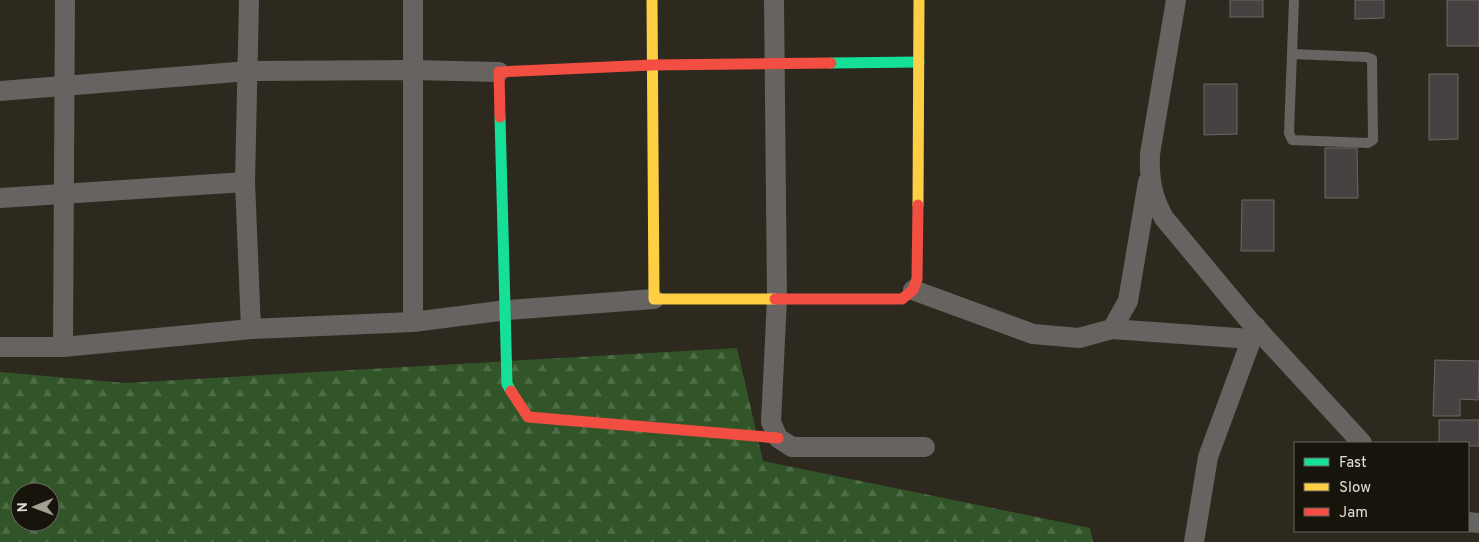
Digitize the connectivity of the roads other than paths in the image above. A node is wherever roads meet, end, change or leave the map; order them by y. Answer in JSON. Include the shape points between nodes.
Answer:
{"nodes":[{"id":1,"x":65,"y":0,"type":"edge"},
{"id":2,"x":249,"y":0,"type":"edge"},
{"id":3,"x":413,"y":0,"type":"edge"},
{"id":4,"x":652,"y":0,"type":"edge"},
{"id":5,"x":774,"y":0,"type":"edge"},
{"id":6,"x":919,"y":0,"type":"edge"},
{"id":7,"x":1176,"y":0,"type":"edge"},
{"id":8,"x":1294,"y":0,"type":"edge"},
{"id":9,"x":1292,"y":54,"type":"junction"},
{"id":10,"x":919,"y":62,"type":"junction"},
{"id":11,"x":776,"y":64,"type":"junction"},
{"id":12,"x":652,"y":65,"type":"junction"},
{"id":13,"x":413,"y":70,"type":"junction"},
{"id":14,"x":249,"y":71,"type":"junction"},
{"id":15,"x":499,"y":72,"type":"junction"},
{"id":16,"x":64,"y":86,"type":"junction"},
{"id":17,"x":0,"y":91,"type":"edge"},
{"id":18,"x":1149,"y":175,"type":"junction"},
{"id":19,"x":245,"y":182,"type":"junction"},
{"id":20,"x":63,"y":194,"type":"junction"},
{"id":21,"x":0,"y":198,"type":"edge"},
{"id":22,"x":913,"y":290,"type":"junction"},
{"id":23,"x":654,"y":299,"type":"junction"},
{"id":24,"x":777,"y":299,"type":"junction"},
{"id":25,"x":507,"y":310,"type":"junction"},
{"id":26,"x":413,"y":322,"type":"junction"},
{"id":27,"x":251,"y":329,"type":"junction"},
{"id":28,"x":1112,"y":329,"type":"junction"},
{"id":29,"x":1254,"y":333,"type":"junction"},
{"id":30,"x":0,"y":347,"type":"edge"},
{"id":31,"x":62,"y":347,"type":"junction"},
{"id":32,"x":778,"y":438,"type":"junction"},
{"id":33,"x":1361,"y":442,"type":"edge"},
{"id":34,"x":925,"y":447,"type":"dead end"},
{"id":35,"x":1194,"y":542,"type":"edge"}],
"edges":[{"from":1,"to":16,"type":"street"},
{"from":2,"to":14,"type":"street"},
{"from":3,"to":13,"type":"street"},
{"from":4,"to":12,"type":"street"},
{"from":5,"to":11,"type":"street"},
{"from":6,"to":10,"type":"street"},
{"from":7,"to":18,"type":"street"},
{"from":8,"to":9,"type":"lane"},
{"from":9,"to":9,"type":"lane","via":[[1289,133],[1292,140],[1368,143],[1373,140],[1372,59]]},
{"from":10,"to":11,"type":"street"},
{"from":10,"to":22,"type":"street","via":[[917,279]]},
{"from":11,"to":12,"type":"street"},
{"from":11,"to":24,"type":"street"},
{"from":12,"to":15,"type":"street"},
{"from":12,"to":23,"type":"street"},
{"from":13,"to":14,"type":"street"},
{"from":13,"to":15,"type":"street"},
{"from":13,"to":26,"type":"street"},
{"from":14,"to":16,"type":"street"},
{"from":14,"to":19,"type":"street"},
{"from":15,"to":25,"type":"street"},
{"from":16,"to":17,"type":"street"},
{"from":16,"to":20,"type":"street"},
{"from":18,"to":28,"type":"street","via":[[1128,301]]},
{"from":18,"to":29,"type":"street","via":[[1153,195],[1164,218]]},
{"from":19,"to":20,"type":"street"},
{"from":19,"to":27,"type":"street"},
{"from":20,"to":21,"type":"street"},
{"from":20,"to":31,"type":"street"},
{"from":22,"to":24,"type":"street","via":[[902,299]]},
{"from":22,"to":28,"type":"street","via":[[1033,334],[1079,338]]},
{"from":23,"to":24,"type":"street"},
{"from":23,"to":25,"type":"street"},
{"from":24,"to":32,"type":"street","via":[[771,422]]},
{"from":25,"to":26,"type":"street"},
{"from":25,"to":32,"type":"street","via":[[507,384],[528,417]]},
{"from":26,"to":27,"type":"street"},
{"from":27,"to":31,"type":"street"},
{"from":28,"to":29,"type":"street"},
{"from":29,"to":33,"type":"street"},
{"from":29,"to":35,"type":"street","via":[[1208,457]]},
{"from":30,"to":31,"type":"street"},
{"from":32,"to":34,"type":"street","via":[[792,448]]}]}
